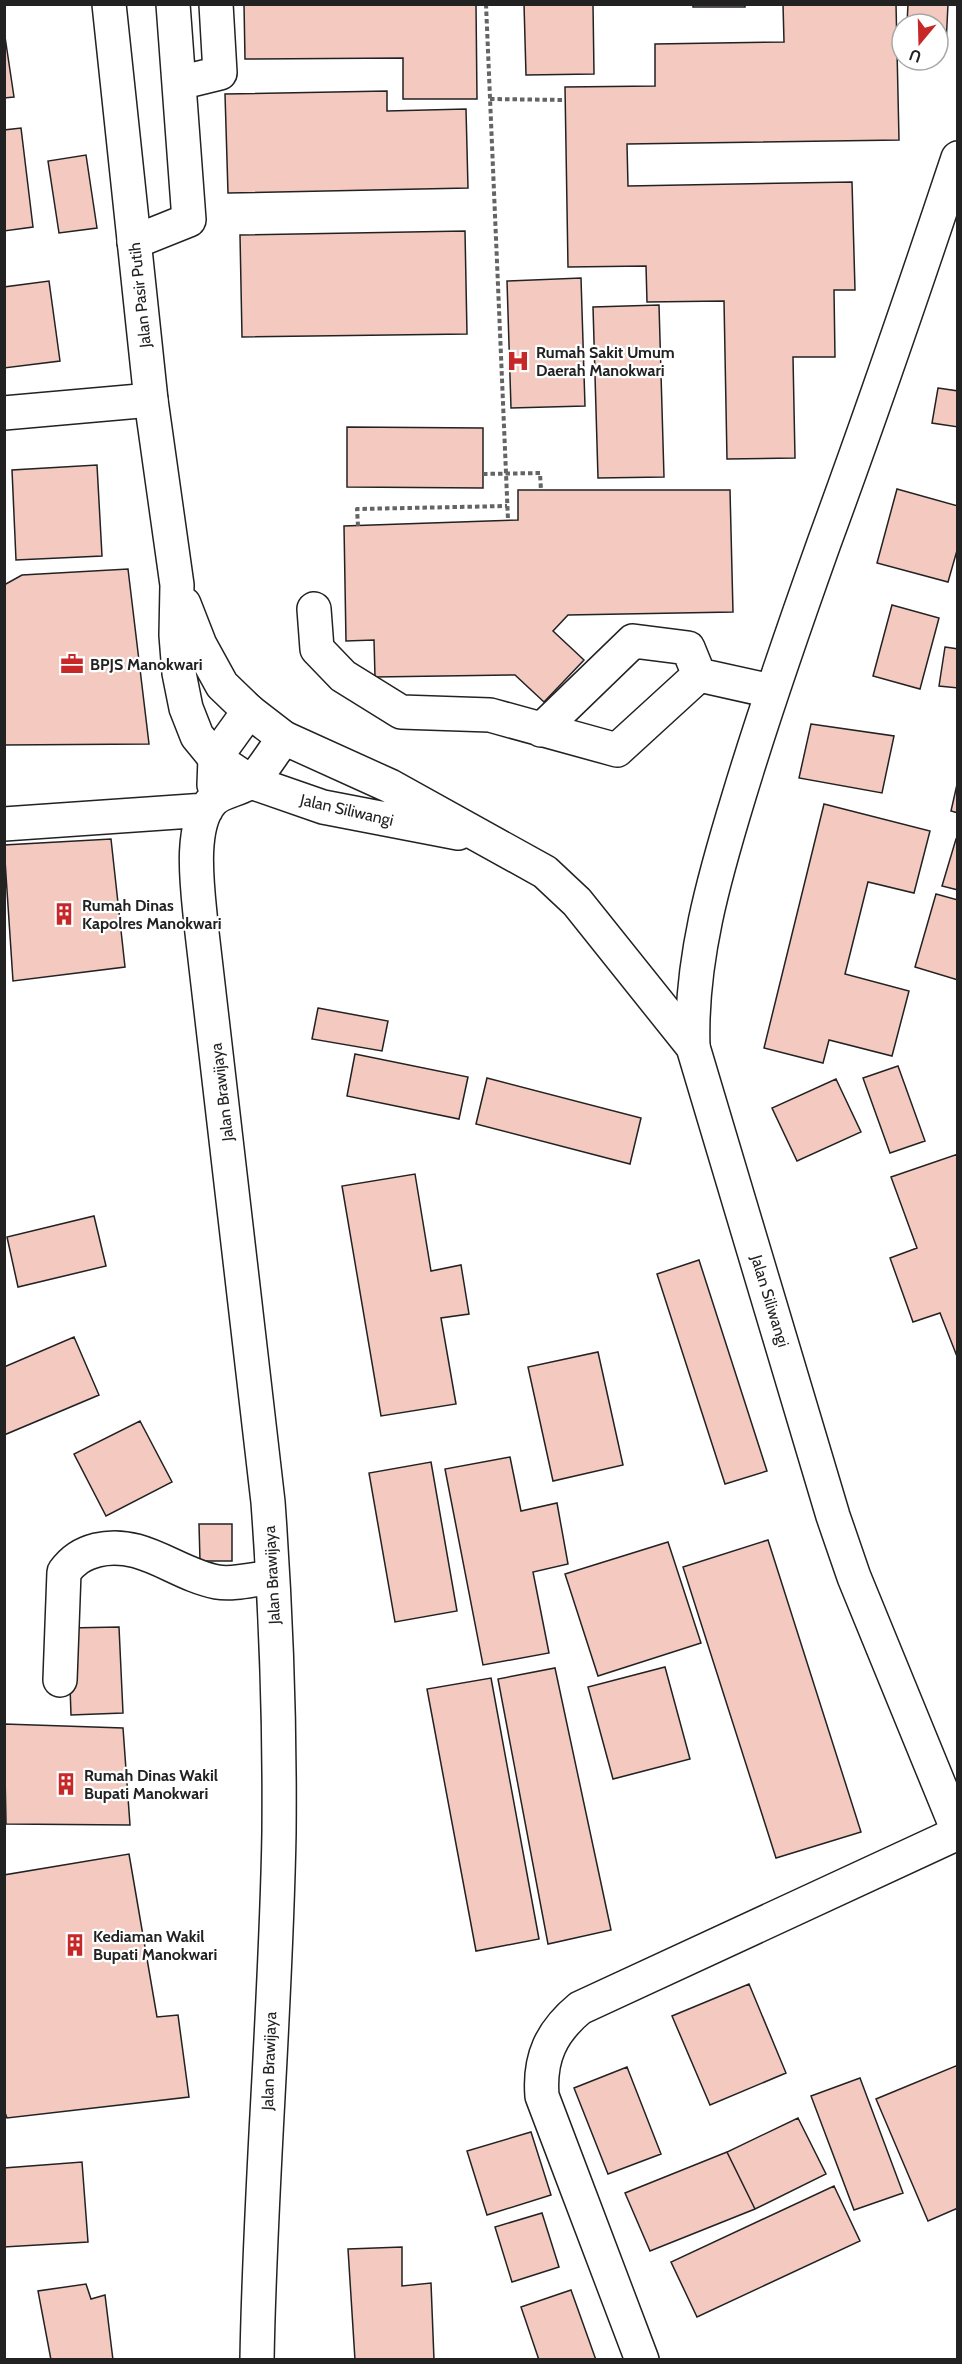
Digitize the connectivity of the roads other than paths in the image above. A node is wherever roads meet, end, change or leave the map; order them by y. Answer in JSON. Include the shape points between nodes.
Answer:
{"nodes":[{"id":1,"x":109,"y":4,"type":"edge"},
{"id":2,"x":173,"y":4,"type":"edge"},
{"id":3,"x":216,"y":4,"type":"edge"},
{"id":4,"x":179,"y":82,"type":"junction"},
{"id":5,"x":957,"y":158,"type":"edge"},
{"id":6,"x":134,"y":242,"type":"junction"},
{"id":7,"x":151,"y":400,"type":"junction"},
{"id":8,"x":4,"y":413,"type":"edge"},
{"id":9,"x":177,"y":585,"type":"junction"},
{"id":10,"x":314,"y":609,"type":"dead end"},
{"id":11,"x":699,"y":675,"type":"junction"},
{"id":12,"x":771,"y":691,"type":"junction"},
{"id":13,"x":249,"y":711,"type":"junction"},
{"id":14,"x":541,"y":730,"type":"junction"},
{"id":15,"x":284,"y":738,"type":"junction"},
{"id":16,"x":215,"y":758,"type":"junction"},
{"id":17,"x":250,"y":782,"type":"junction"},
{"id":18,"x":210,"y":804,"type":"junction"},
{"id":19,"x":4,"y":824,"type":"edge"},
{"id":20,"x":486,"y":838,"type":"junction"},
{"id":21,"x":693,"y":1047,"type":"junction"},
{"id":22,"x":272,"y":1577,"type":"junction"},
{"id":23,"x":60,"y":1680,"type":"dead end"},
{"id":24,"x":957,"y":1832,"type":"edge"},
{"id":25,"x":257,"y":2360,"type":"edge"},
{"id":26,"x":642,"y":2360,"type":"edge"}],
"edges":[{"from":1,"to":6,"type":"main road","name":"Jalan Pasir Putih"},
{"from":2,"to":4,"type":"main road"},
{"from":3,"to":4,"type":"main road","via":[[220,73]]},
{"from":4,"to":6,"type":"main road","via":[[189,220]]},
{"from":5,"to":12,"type":"main road","via":[[883,381]]},
{"from":6,"to":7,"type":"main road","name":"Jalan Pasir Putih"},
{"from":7,"to":8,"type":"main road"},
{"from":7,"to":9,"type":"main road","name":"Jalan Pasir Putih"},
{"from":9,"to":13,"type":"main road","name":"Jalan Pasir Putih","via":[[200,645],[222,685]]},
{"from":9,"to":16,"type":"main road","name":"Jalan Pasir Putih","via":[[176,635],[186,708],[197,736]]},
{"from":10,"to":14,"type":"main road","via":[[316,649],[343,676],[401,712],[490,715]]},
{"from":11,"to":12,"type":"main road"},
{"from":11,"to":14,"type":"main road","via":[[617,750]]},
{"from":11,"to":14,"type":"main road","via":[[688,648],[633,641]]},
{"from":12,"to":21,"type":"main road","via":[[725,841],[699,952]]},
{"from":13,"to":15,"type":"main road","name":"Jalan Siliwangi"},
{"from":13,"to":16,"type":"main road"},
{"from":15,"to":17,"type":"main road"},
{"from":15,"to":20,"type":"main road","name":"Jalan Siliwangi","via":[[390,786]]},
{"from":16,"to":17,"type":"main road","name":"Jalan Siliwangi"},
{"from":16,"to":18,"type":"main road","name":"Jalan Brawijaya"},
{"from":17,"to":18,"type":"main road"},
{"from":17,"to":20,"type":"main road","name":"Jalan Siliwangi","via":[[323,807]]},
{"from":18,"to":19,"type":"main road"},
{"from":18,"to":22,"type":"main road","name":"Jalan Brawijaya","via":[[200,828],[197,884],[267,1490]]},
{"from":20,"to":21,"type":"main road","name":"Jalan Siliwangi","via":[[545,872],[577,902]]},
{"from":21,"to":24,"type":"main road","name":"Jalan Siliwangi","via":[[854,1577]]},
{"from":22,"to":23,"type":"main road","via":[[219,1582],[198,1577],[138,1550],[111,1547],[72,1560],[64,1572]]},
{"from":22,"to":25,"type":"main road","name":"Jalan Brawijaya","via":[[279,1835]]},
{"from":24,"to":26,"type":"main road","via":[[579,2008],[556,2030],[543,2066],[542,2096]]}]}
